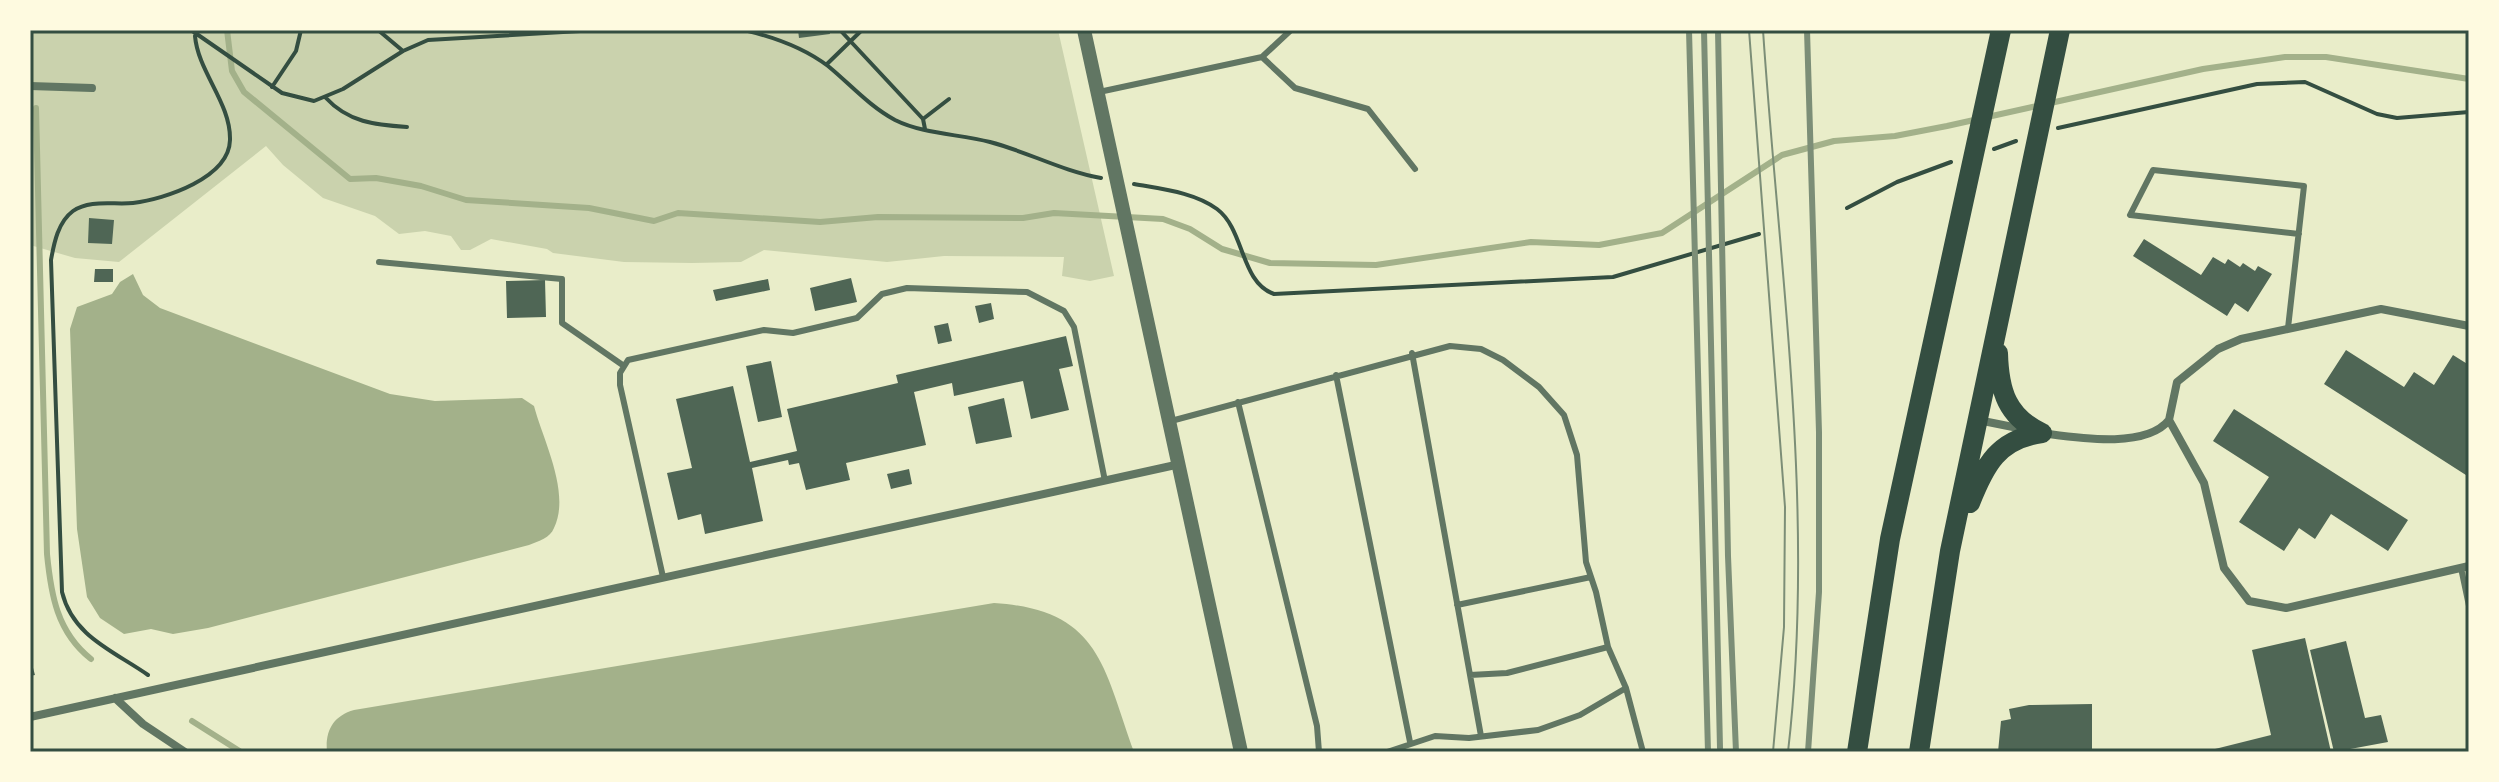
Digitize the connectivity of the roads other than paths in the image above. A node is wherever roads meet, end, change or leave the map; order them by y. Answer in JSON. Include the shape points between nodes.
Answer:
{"nodes":[{"id":1,"x":1084,"y":30,"type":"edge"},
{"id":2,"x":1291,"y":30,"type":"edge"},
{"id":3,"x":2001,"y":30,"type":"edge"},
{"id":4,"x":2060,"y":30,"type":"edge"},
{"id":5,"x":1262,"y":57,"type":"junction"},
{"id":6,"x":30,"y":86,"type":"edge"},
{"id":7,"x":92,"y":88,"type":"dead end"},
{"id":8,"x":1099,"y":92,"type":"junction"},
{"id":9,"x":1415,"y":169,"type":"dead end"},
{"id":10,"x":2299,"y":234,"type":"junction"},
{"id":11,"x":379,"y":262,"type":"dead end"},
{"id":12,"x":1998,"y":325,"type":"junction"},
{"id":13,"x":2469,"y":326,"type":"edge"},
{"id":14,"x":2288,"y":328,"type":"junction"},
{"id":15,"x":1412,"y":353,"type":"junction"},
{"id":16,"x":624,"y":366,"type":"junction"},
{"id":17,"x":1336,"y":375,"type":"junction"},
{"id":18,"x":1238,"y":402,"type":"junction"},
{"id":19,"x":1977,"y":420,"type":"junction"},
{"id":20,"x":2169,"y":420,"type":"junction"},
{"id":21,"x":1171,"y":421,"type":"junction"},
{"id":22,"x":2042,"y":433,"type":"junction"},
{"id":23,"x":1180,"y":464,"type":"junction"},
{"id":24,"x":1105,"y":481,"type":"junction"},
{"id":25,"x":1950,"y":551,"type":"junction"},
{"id":26,"x":2465,"y":567,"type":"edge"},
{"id":27,"x":663,"y":577,"type":"junction"},
{"id":28,"x":1591,"y":577,"type":"junction"},
{"id":29,"x":1457,"y":605,"type":"junction"},
{"id":30,"x":2469,"y":606,"type":"edge"},
{"id":31,"x":1608,"y":647,"type":"junction"},
{"id":32,"x":1470,"y":675,"type":"junction"},
{"id":33,"x":1626,"y":688,"type":"junction"},
{"id":34,"x":115,"y":698,"type":"junction"},
{"id":35,"x":30,"y":717,"type":"edge"},
{"id":36,"x":1481,"y":736,"type":"junction"},
{"id":37,"x":1410,"y":742,"type":"junction"},
{"id":38,"x":185,"y":752,"type":"edge"},
{"id":39,"x":1241,"y":752,"type":"edge"},
{"id":40,"x":1319,"y":752,"type":"edge"},
{"id":41,"x":1387,"y":752,"type":"edge"},
{"id":42,"x":1643,"y":752,"type":"edge"},
{"id":43,"x":1857,"y":752,"type":"edge"},
{"id":44,"x":1919,"y":752,"type":"edge"}],
"edges":[{"from":1,"to":8,"type":"street"},
{"from":2,"to":5,"type":"lane"},
{"from":3,"to":43,"type":"highway","via":[[1966,167],[1890,539]]},
{"from":4,"to":12,"type":"highway"},
{"from":5,"to":8,"type":"lane"},
{"from":5,"to":9,"type":"lane","via":[[1295,88],[1368,109]]},
{"from":6,"to":7,"type":"street"},
{"from":8,"to":21,"type":"street"},
{"from":10,"to":10,"type":"lane","via":[[2304,186],[2153,170],[2130,215]]},
{"from":10,"to":14,"type":"lane"},
{"from":11,"to":16,"type":"lane","via":[[562,279],[562,323]]},
{"from":12,"to":19,"type":"highway"},
{"from":12,"to":22,"type":"highway","via":[[2004,396],[2017,419]]},
{"from":13,"to":14,"type":"street","via":[[2381,309]]},
{"from":14,"to":20,"type":"street","via":[[2241,339],[2211,354],[2177,382]]},
{"from":15,"to":17,"type":"lane"},
{"from":15,"to":28,"type":"lane","via":[[1450,346],[1481,349],[1539,387],[1564,415],[1577,455]]},
{"from":15,"to":29,"type":"lane"},
{"from":16,"to":24,"type":"lane","via":[[628,360],[764,330],[793,333],[857,318],[882,294],[907,288],[1027,292],[1064,311],[1074,327]]},
{"from":16,"to":27,"type":"lane","via":[[620,385]]},
{"from":17,"to":18,"type":"lane"},
{"from":17,"to":37,"type":"lane"},
{"from":18,"to":21,"type":"lane"},
{"from":18,"to":40,"type":"lane"},
{"from":19,"to":22,"type":"street"},
{"from":19,"to":25,"type":"highway"},
{"from":20,"to":22,"type":"street","via":[[2129,438]]},
{"from":20,"to":26,"type":"street","via":[[2204,483],[2224,568],[2249,601],[2286,608]]},
{"from":21,"to":23,"type":"street"},
{"from":22,"to":25,"type":"highway","via":[[2018,438],[1992,456]]},
{"from":23,"to":24,"type":"street"},
{"from":23,"to":39,"type":"street"},
{"from":24,"to":27,"type":"street"},
{"from":25,"to":44,"type":"highway"},
{"from":26,"to":30,"type":"lane"},
{"from":27,"to":34,"type":"street"},
{"from":28,"to":29,"type":"lane"},
{"from":28,"to":31,"type":"lane"},
{"from":29,"to":32,"type":"lane"},
{"from":31,"to":32,"type":"lane","via":[[1507,673]]},
{"from":31,"to":33,"type":"lane"},
{"from":32,"to":36,"type":"lane"},
{"from":33,"to":36,"type":"lane","via":[[1580,715],[1538,730]]},
{"from":33,"to":42,"type":"lane"},
{"from":34,"to":35,"type":"street"},
{"from":34,"to":38,"type":"street"},
{"from":36,"to":37,"type":"lane"},
{"from":37,"to":41,"type":"lane"}]}
